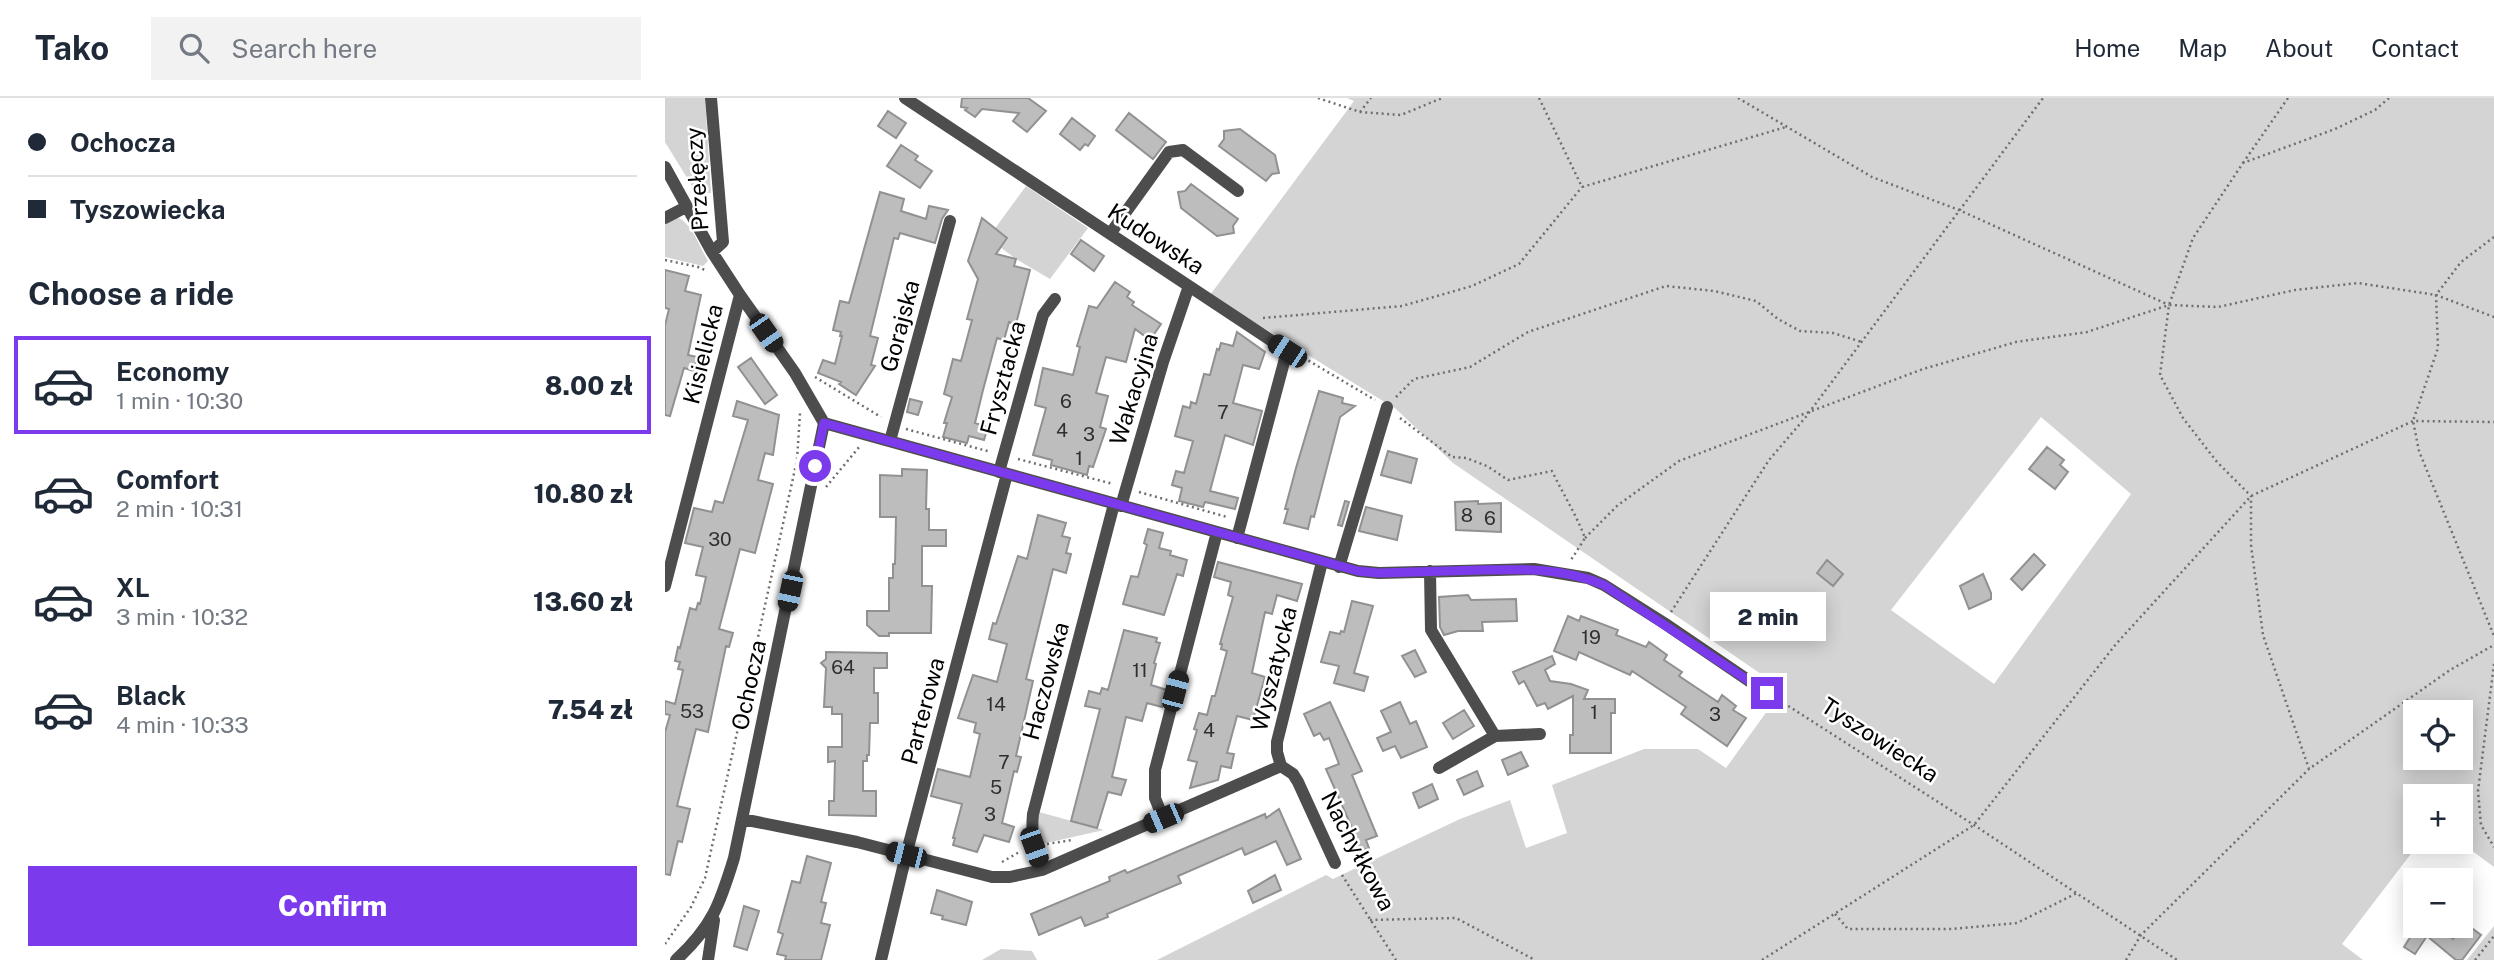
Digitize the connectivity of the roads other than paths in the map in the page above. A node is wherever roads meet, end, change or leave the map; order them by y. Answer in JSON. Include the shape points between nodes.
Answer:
{"nodes":[{"id":1,"x":711,"y":98,"type":"edge"},
{"id":2,"x":905,"y":98,"type":"edge"},
{"id":3,"x":665,"y":167,"type":"edge"},
{"id":4,"x":1238,"y":191,"type":"dead end"},
{"id":5,"x":686,"y":207,"type":"junction"},
{"id":6,"x":665,"y":218,"type":"edge"},
{"id":7,"x":950,"y":221,"type":"dead end"},
{"id":8,"x":1110,"y":234,"type":"junction"},
{"id":9,"x":712,"y":252,"type":"junction"},
{"id":10,"x":1189,"y":286,"type":"junction"},
{"id":11,"x":740,"y":295,"type":"junction"},
{"id":12,"x":1055,"y":299,"type":"dead end"},
{"id":13,"x":1387,"y":407,"type":"road end"},
{"id":14,"x":824,"y":423,"type":"junction"},
{"id":15,"x":890,"y":441,"type":"junction"},
{"id":16,"x":1003,"y":473,"type":"junction"},
{"id":17,"x":1118,"y":505,"type":"junction"},
{"id":18,"x":1217,"y":532,"type":"junction"},
{"id":19,"x":1237,"y":538,"type":"junction"},
{"id":20,"x":1322,"y":562,"type":"junction"},
{"id":21,"x":1339,"y":567,"type":"junction"},
{"id":22,"x":1430,"y":571,"type":"junction"},
{"id":23,"x":665,"y":586,"type":"edge"},
{"id":24,"x":1767,"y":693,"type":"road end"},
{"id":25,"x":1541,"y":734,"type":"dead end"},
{"id":26,"x":1495,"y":736,"type":"junction"},
{"id":27,"x":1280,"y":766,"type":"junction"},
{"id":28,"x":1439,"y":768,"type":"dead end"},
{"id":29,"x":1163,"y":818,"type":"junction"},
{"id":30,"x":742,"y":819,"type":"junction"},
{"id":31,"x":906,"y":855,"type":"junction"},
{"id":32,"x":1335,"y":863,"type":"road end"},
{"id":33,"x":1042,"y":870,"type":"junction"},
{"id":34,"x":715,"y":913,"type":"junction"},
{"id":35,"x":675,"y":960,"type":"edge"},
{"id":36,"x":708,"y":960,"type":"edge"},
{"id":37,"x":881,"y":960,"type":"edge"}],
"edges":[{"from":1,"to":9,"type":"street","name":"Przełęczy","via":[[723,242]]},
{"from":2,"to":8,"type":"street","name":"Kudowska"},
{"from":3,"to":5,"type":"street"},
{"from":4,"to":8,"type":"street","via":[[1182,150],[1174,150]]},
{"from":5,"to":6,"type":"street"},
{"from":5,"to":9,"type":"street"},
{"from":7,"to":15,"type":"street","name":"Gorajska"},
{"from":8,"to":10,"type":"street","name":"Kudowska"},
{"from":9,"to":11,"type":"street"},
{"from":10,"to":17,"type":"street","name":"Wakacyjna"},
{"from":10,"to":19,"type":"street","name":"Kudowska","via":[[1287,351]]},
{"from":11,"to":14,"type":"street"},
{"from":11,"to":23,"type":"street","name":"Kisielicka"},
{"from":12,"to":16,"type":"street","name":"Frysztacka","via":[[1043,314]]},
{"from":13,"to":21,"type":"street"},
{"from":14,"to":15,"type":"street"},
{"from":14,"to":30,"type":"street","name":"Ochocza"},
{"from":15,"to":16,"type":"street"},
{"from":16,"to":17,"type":"street"},
{"from":16,"to":31,"type":"street","name":"Parterowa"},
{"from":17,"to":18,"type":"street"},
{"from":17,"to":33,"type":"street","name":"Haczowska","via":[[1033,814],[1034,847]]},
{"from":18,"to":19,"type":"street"},
{"from":18,"to":29,"type":"street","via":[[1154,770],[1155,798]]},
{"from":19,"to":20,"type":"street"},
{"from":20,"to":21,"type":"street"},
{"from":20,"to":27,"type":"street","name":"Wyszatycka","via":[[1277,742]]},
{"from":21,"to":22,"type":"street","via":[[1379,573]]},
{"from":22,"to":24,"type":"street","via":[[1534,569],[1588,578]]},
{"from":22,"to":26,"type":"street","via":[[1431,630]]},
{"from":25,"to":26,"type":"street"},
{"from":26,"to":28,"type":"street"},
{"from":27,"to":29,"type":"street","name":"Wyszatycka"},
{"from":27,"to":32,"type":"street","name":"Nachyłkowa","via":[[1298,782]]},
{"from":29,"to":33,"type":"street","name":"Wyszatycka"},
{"from":30,"to":31,"type":"street","name":"Wyszatycka"},
{"from":30,"to":34,"type":"street","name":"Ochocza"},
{"from":31,"to":33,"type":"street","name":"Wyszatycka","via":[[992,877]]},
{"from":31,"to":37,"type":"street","name":"Parterowa"},
{"from":34,"to":35,"type":"street","name":"Ochocza"},
{"from":34,"to":36,"type":"street","name":"Ochocza"}]}
